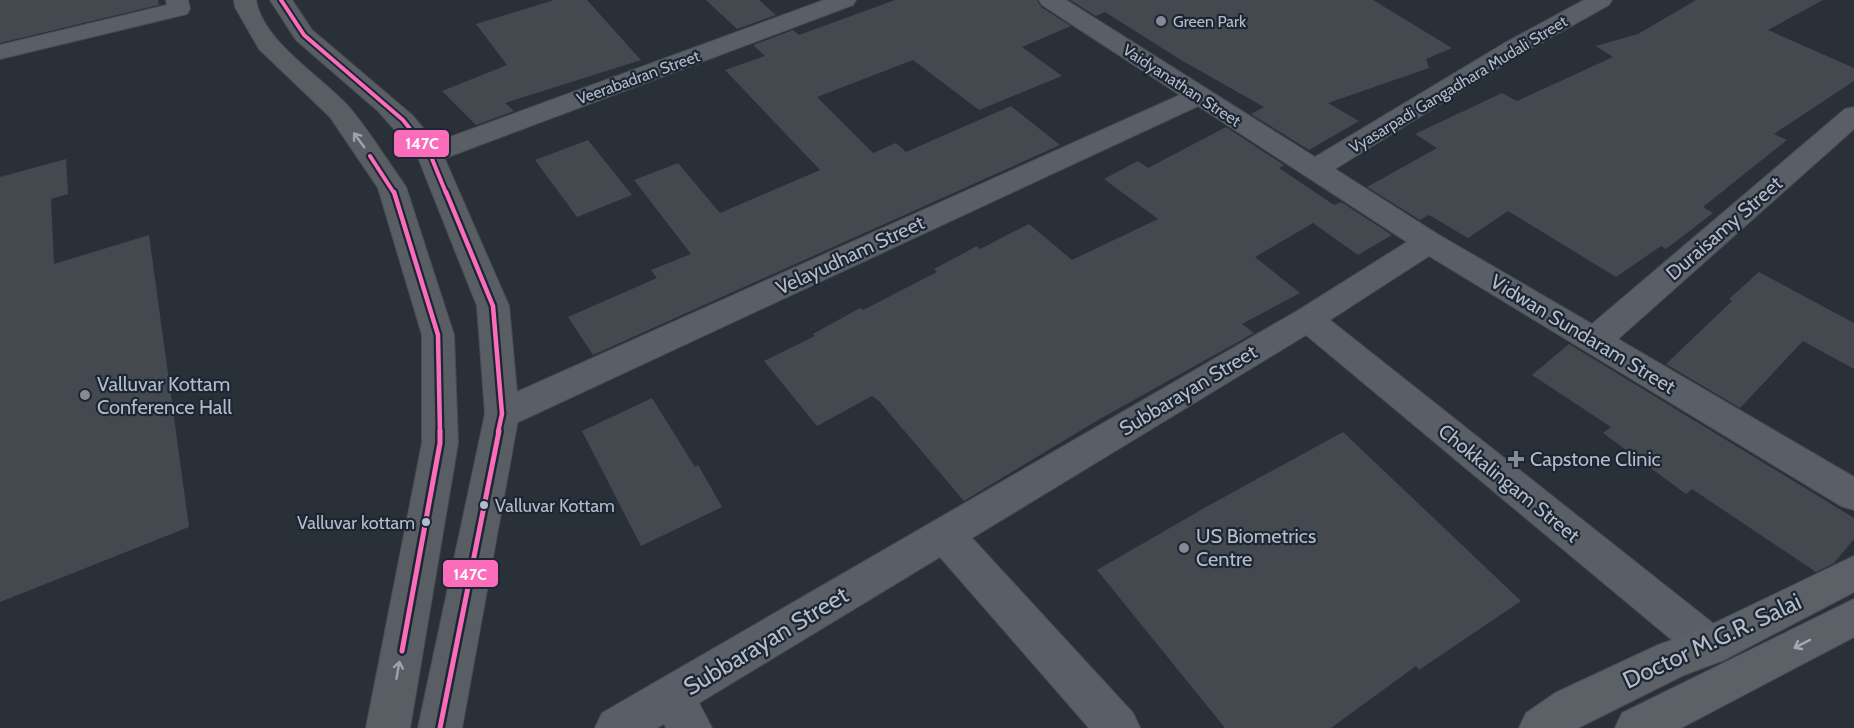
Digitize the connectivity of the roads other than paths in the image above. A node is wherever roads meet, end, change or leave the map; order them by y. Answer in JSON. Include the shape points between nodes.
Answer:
{"nodes":[{"id":1,"x":177,"y":0,"type":"edge"},
{"id":2,"x":245,"y":0,"type":"edge"},
{"id":3,"x":281,"y":0,"type":"edge"},
{"id":4,"x":845,"y":0,"type":"edge"},
{"id":5,"x":1050,"y":0,"type":"edge"},
{"id":6,"x":1601,"y":0,"type":"edge"},
{"id":7,"x":0,"y":52,"type":"edge"},
{"id":8,"x":1198,"y":96,"type":"junction"},
{"id":9,"x":1854,"y":115,"type":"edge"},
{"id":10,"x":430,"y":154,"type":"junction"},
{"id":11,"x":1315,"y":169,"type":"junction"},
{"id":12,"x":1429,"y":242,"type":"junction"},
{"id":13,"x":1308,"y":320,"type":"junction"},
{"id":14,"x":1594,"y":340,"type":"junction"},
{"id":15,"x":502,"y":414,"type":"junction"},
{"id":16,"x":1854,"y":495,"type":"edge"},
{"id":17,"x":944,"y":534,"type":"junction"},
{"id":18,"x":1854,"y":573,"type":"edge"},
{"id":19,"x":1854,"y":617,"type":"edge"},
{"id":20,"x":1710,"y":646,"type":"junction"},
{"id":21,"x":681,"y":712,"type":"edge"},
{"id":22,"x":1556,"y":718,"type":"edge"},
{"id":23,"x":388,"y":728,"type":"edge"},
{"id":24,"x":440,"y":728,"type":"edge"},
{"id":25,"x":617,"y":728,"type":"edge"},
{"id":26,"x":1118,"y":728,"type":"edge"},
{"id":27,"x":1637,"y":728,"type":"edge"}],
"edges":[{"from":1,"to":7,"type":"street","via":[[179,9]]},
{"from":23,"to":2,"type":"main road","one_way":true,"via":[[440,443],[438,335],[393,187],[339,112],[267,44]]},
{"from":3,"to":10,"type":"main road","via":[[303,34],[382,100]]},
{"from":4,"to":10,"type":"street","name":"Veerabadran Street"},
{"from":5,"to":8,"type":"street","name":"Vaidyanathan Street"},
{"from":6,"to":11,"type":"street","name":"Vyasarpadi Gangadhara Mudali Street"},
{"from":8,"to":11,"type":"street","name":"Vaidyanathan Street"},
{"from":8,"to":15,"type":"street","name":"Velayudham Street"},
{"from":9,"to":14,"type":"street","name":"Duraisamy Street"},
{"from":10,"to":15,"type":"main road","via":[[493,306]]},
{"from":11,"to":12,"type":"street","name":"Vidwan Sundaram Street"},
{"from":12,"to":13,"type":"street","name":"Subbarayan Street"},
{"from":12,"to":14,"type":"street","name":"Vidwan Sundaram Street"},
{"from":13,"to":17,"type":"street","name":"Subbarayan Street"},
{"from":13,"to":20,"type":"street","name":"Chokkalingam Street"},
{"from":14,"to":16,"type":"street","name":"Vidwan Sundaram Street"},
{"from":15,"to":24,"type":"main road"},
{"from":17,"to":21,"type":"street","name":"Subbarayan Street"},
{"from":17,"to":26,"type":"street"},
{"from":18,"to":20,"type":"main road","name":"Doctor M.G.R. Salai"},
{"from":19,"to":27,"type":"main road","name":"Doctor M.G.R. Salai","one_way":true},
{"from":20,"to":22,"type":"main road","name":"Doctor M.G.R. Salai","via":[[1673,659]]},
{"from":21,"to":25,"type":"street","name":"Subbarayan Street"}]}
